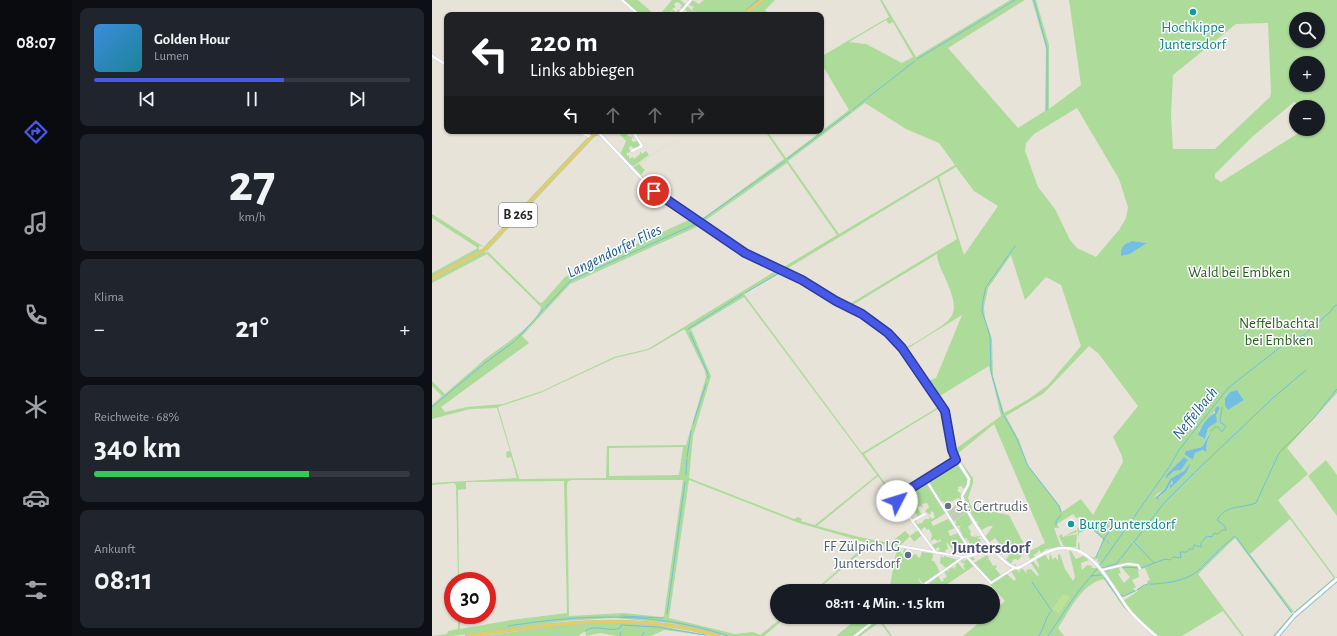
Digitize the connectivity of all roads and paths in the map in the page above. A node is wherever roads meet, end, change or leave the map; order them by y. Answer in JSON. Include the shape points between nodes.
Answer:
{"nodes":[{"id":1,"x":622,"y":0,"type":"edge"},
{"id":2,"x":691,"y":0,"type":"edge"},
{"id":3,"x":762,"y":0,"type":"edge"},
{"id":4,"x":636,"y":12,"type":"edge"},
{"id":5,"x":681,"y":12,"type":"edge"},
{"id":6,"x":748,"y":12,"type":"edge"},
{"id":7,"x":432,"y":56,"type":"edge"},
{"id":8,"x":444,"y":63,"type":"edge"},
{"id":9,"x":584,"y":134,"type":"edge"},
{"id":10,"x":594,"y":134,"type":"edge"},
{"id":11,"x":600,"y":134,"type":"edge"},
{"id":12,"x":635,"y":134,"type":"edge"},
{"id":13,"x":591,"y":137,"type":"junction"},
{"id":14,"x":632,"y":151,"type":"dead end"},
{"id":15,"x":432,"y":278,"type":"edge"},
{"id":16,"x":956,"y":460,"type":"junction"},
{"id":17,"x":926,"y":480,"type":"junction"},
{"id":18,"x":925,"y":514,"type":"dead end"},
{"id":19,"x":912,"y":521,"type":"junction"},
{"id":20,"x":899,"y":546,"type":"dead end"},
{"id":21,"x":991,"y":546,"type":"junction"},
{"id":22,"x":936,"y":553,"type":"junction"},
{"id":23,"x":972,"y":556,"type":"junction"},
{"id":24,"x":963,"y":557,"type":"junction"},
{"id":25,"x":967,"y":557,"type":"junction"},
{"id":26,"x":1014,"y":568,"type":"junction"},
{"id":27,"x":1140,"y":568,"type":"dead end"},
{"id":28,"x":1102,"y":570,"type":"junction"},
{"id":29,"x":1337,"y":579,"type":"edge"},
{"id":30,"x":925,"y":584,"type":"edge"},
{"id":31,"x":870,"y":624,"type":"edge"},
{"id":32,"x":467,"y":636,"type":"edge"},
{"id":33,"x":719,"y":636,"type":"edge"},
{"id":34,"x":855,"y":636,"type":"edge"},
{"id":35,"x":1156,"y":636,"type":"edge"},
{"id":36,"x":1277,"y":636,"type":"edge"}],
"edges":[{"from":1,"to":4,"type":"street"},
{"from":2,"to":5,"type":"street"},
{"from":3,"to":6,"type":"main road"},
{"from":7,"to":8,"type":"street"},
{"from":9,"to":13,"type":"street"},
{"from":10,"to":13,"type":"main road","number":"B 265"},
{"from":11,"to":16,"type":"street","via":[[663,198],[745,253],[802,280],[862,314],[888,333],[902,348],[945,411]]},
{"from":12,"to":14,"type":"street","via":[[642,146]]},
{"from":13,"to":15,"type":"main road","number":"B 265","via":[[484,250]]},
{"from":16,"to":17,"type":"street"},
{"from":16,"to":21,"type":"street","via":[[969,479],[962,498],[974,525]]},
{"from":17,"to":19,"type":"street","via":[[896,498]]},
{"from":17,"to":23,"type":"street"},
{"from":18,"to":19,"type":"street"},
{"from":19,"to":22,"type":"street"},
{"from":20,"to":22,"type":"street"},
{"from":21,"to":23,"type":"street"},
{"from":21,"to":26,"type":"street"},
{"from":22,"to":24,"type":"street"},
{"from":23,"to":25,"type":"street"},
{"from":24,"to":25,"type":"street"},
{"from":24,"to":30,"type":"street"},
{"from":25,"to":26,"type":"street","via":[[991,583]]},
{"from":26,"to":28,"type":"street","via":[[1047,552],[1071,548],[1076,549]]},
{"from":27,"to":28,"type":"street","via":[[1127,564]]},
{"from":28,"to":35,"type":"street","via":[[1130,611]]},
{"from":29,"to":36,"type":"street","via":[[1295,615]]},
{"from":31,"to":34,"type":"street"},
{"from":32,"to":33,"type":"main road","via":[[575,622],[623,621],[668,625]]}]}
